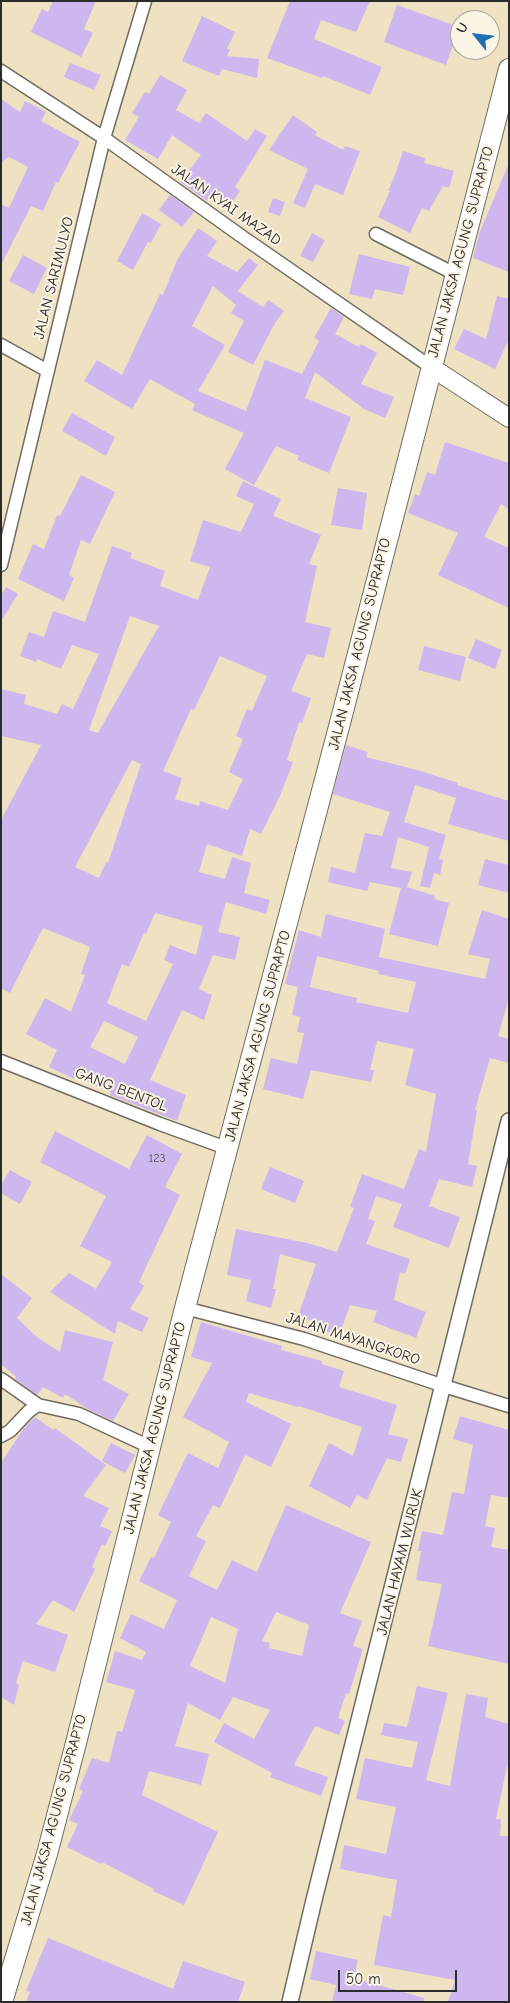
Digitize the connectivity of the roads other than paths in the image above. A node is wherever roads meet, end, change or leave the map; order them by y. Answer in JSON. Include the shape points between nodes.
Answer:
{"nodes":[{"id":1,"x":145,"y":1,"type":"edge"},
{"id":2,"x":509,"y":69,"type":"edge"},
{"id":3,"x":1,"y":71,"type":"edge"},
{"id":4,"x":104,"y":138,"type":"junction"},
{"id":5,"x":376,"y":234,"type":"dead end"},
{"id":6,"x":455,"y":274,"type":"junction"},
{"id":7,"x":1,"y":345,"type":"edge"},
{"id":8,"x":431,"y":366,"type":"junction"},
{"id":9,"x":48,"y":371,"type":"junction"},
{"id":10,"x":509,"y":418,"type":"edge"},
{"id":11,"x":1,"y":565,"type":"edge"},
{"id":12,"x":1,"y":1061,"type":"edge"},
{"id":13,"x":509,"y":1121,"type":"edge"},
{"id":14,"x":229,"y":1148,"type":"junction"},
{"id":15,"x":185,"y":1308,"type":"junction"},
{"id":16,"x":1,"y":1379,"type":"edge"},
{"id":17,"x":444,"y":1386,"type":"junction"},
{"id":18,"x":38,"y":1405,"type":"junction"},
{"id":19,"x":509,"y":1406,"type":"edge"},
{"id":20,"x":1,"y":1436,"type":"edge"},
{"id":21,"x":150,"y":1447,"type":"junction"},
{"id":22,"x":2,"y":2002,"type":"edge"},
{"id":23,"x":290,"y":2002,"type":"edge"}],
"edges":[{"from":1,"to":4,"type":"street","name":"JALAN SARIMULYO"},
{"from":2,"to":6,"type":"main road","name":"JALAN JAKSA AGUNG SUPRAPTO"},
{"from":3,"to":4,"type":"street","name":"JALAN KYAI MAZAD"},
{"from":4,"to":8,"type":"street","name":"JALAN KYAI MAZAD"},
{"from":4,"to":9,"type":"street","name":"JALAN SARIMULYO"},
{"from":5,"to":6,"type":"street"},
{"from":6,"to":8,"type":"main road","name":"JALAN JAKSA AGUNG SUPRAPTO"},
{"from":7,"to":9,"type":"street"},
{"from":8,"to":10,"type":"main road"},
{"from":8,"to":14,"type":"main road","name":"JALAN JAKSA AGUNG SUPRAPTO"},
{"from":9,"to":11,"type":"street","name":"JALAN SARIMULYO"},
{"from":12,"to":14,"type":"street","name":"GANG BENTOL"},
{"from":13,"to":17,"type":"street","name":"JALAN HAYAM WURUK"},
{"from":14,"to":15,"type":"main road","name":"JALAN JAKSA AGUNG SUPRAPTO"},
{"from":15,"to":17,"type":"street","name":"JALAN MAYANGKORO","via":[[304,1339]]},
{"from":15,"to":21,"type":"main road","name":"JALAN JAKSA AGUNG SUPRAPTO"},
{"from":16,"to":18,"type":"street"},
{"from":17,"to":19,"type":"street","name":"JALAN MAYANGKORO"},
{"from":17,"to":23,"type":"street","name":"JALAN HAYAM WURUK"},
{"from":18,"to":20,"type":"street"},
{"from":18,"to":21,"type":"street","via":[[79,1414]]},
{"from":21,"to":22,"type":"main road","name":"JALAN JAKSA AGUNG SUPRAPTO","via":[[46,1854]]}]}
